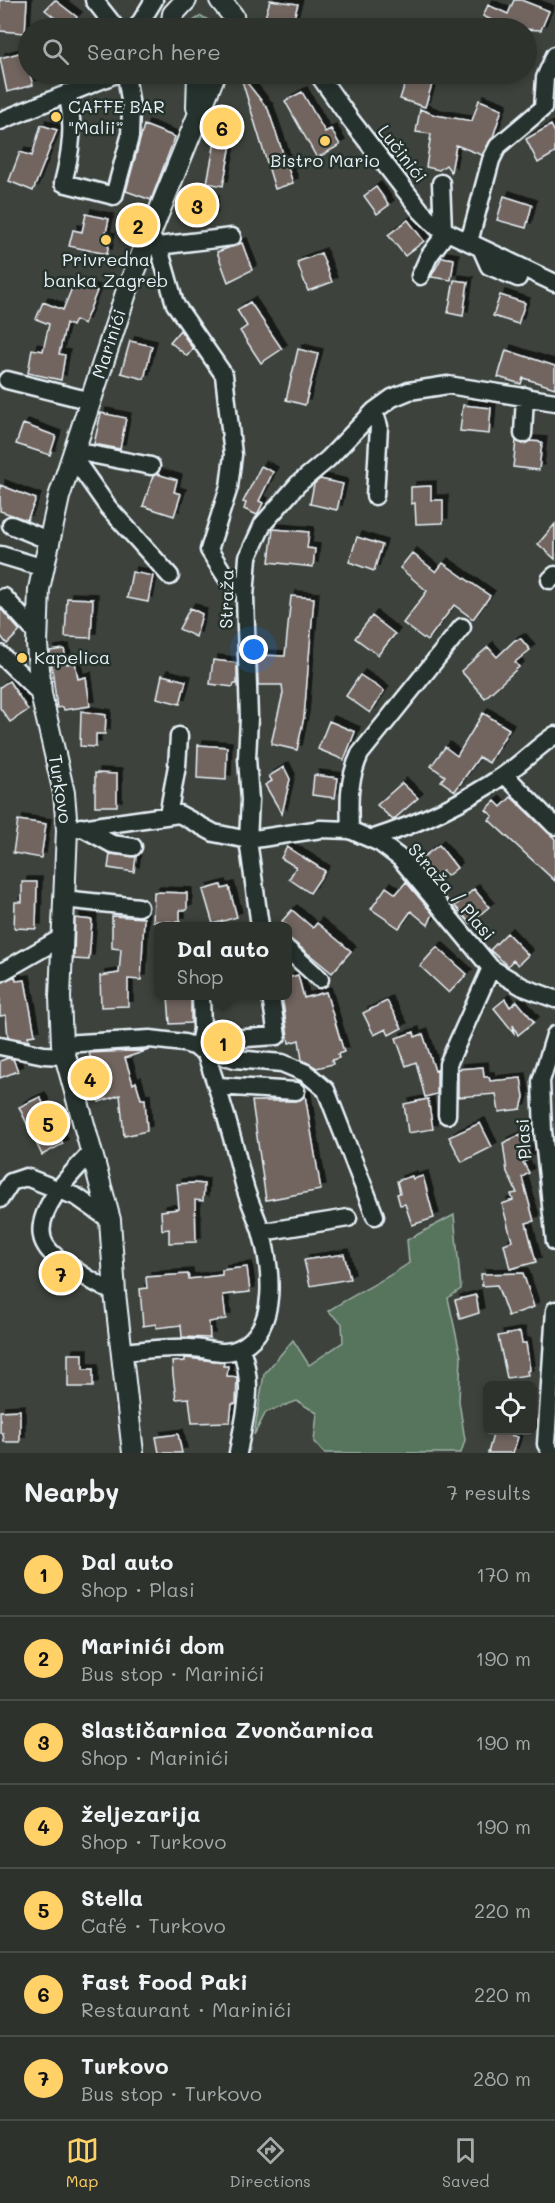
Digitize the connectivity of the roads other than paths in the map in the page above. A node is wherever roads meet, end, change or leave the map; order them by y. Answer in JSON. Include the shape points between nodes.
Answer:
{"nodes":[{"id":1,"x":94,"y":0,"type":"edge"},
{"id":2,"x":154,"y":0,"type":"edge"},
{"id":3,"x":186,"y":0,"type":"edge"},
{"id":4,"x":220,"y":0,"type":"edge"},
{"id":5,"x":242,"y":0,"type":"edge"},
{"id":6,"x":108,"y":18,"type":"edge"},
{"id":7,"x":143,"y":18,"type":"edge"},
{"id":8,"x":172,"y":18,"type":"edge"},
{"id":9,"x":232,"y":18,"type":"edge"},
{"id":10,"x":237,"y":18,"type":"edge"},
{"id":11,"x":555,"y":55,"type":"edge"},
{"id":12,"x":90,"y":84,"type":"edge"},
{"id":13,"x":128,"y":84,"type":"edge"},
{"id":14,"x":198,"y":84,"type":"edge"},
{"id":15,"x":211,"y":84,"type":"edge"},
{"id":16,"x":326,"y":84,"type":"edge"},
{"id":17,"x":67,"y":93,"type":"junction"},
{"id":18,"x":0,"y":121,"type":"edge"},
{"id":19,"x":193,"y":128,"type":"junction"},
{"id":20,"x":441,"y":183,"type":"dead end"},
{"id":21,"x":445,"y":231,"type":"junction"},
{"id":22,"x":232,"y":237,"type":"dead end"},
{"id":23,"x":154,"y":242,"type":"junction"},
{"id":24,"x":475,"y":245,"type":"junction"},
{"id":25,"x":420,"y":276,"type":"dead end"},
{"id":26,"x":518,"y":278,"type":"dead end"},
{"id":27,"x":555,"y":283,"type":"edge"},
{"id":28,"x":7,"y":380,"type":"dead end"},
{"id":29,"x":525,"y":396,"type":"junction"},
{"id":30,"x":91,"y":401,"type":"junction"},
{"id":31,"x":555,"y":402,"type":"edge"},
{"id":32,"x":374,"y":411,"type":"junction"},
{"id":33,"x":523,"y":434,"type":"dead end"},
{"id":34,"x":74,"y":454,"type":"junction"},
{"id":35,"x":151,"y":466,"type":"dead end"},
{"id":36,"x":375,"y":496,"type":"dead end"},
{"id":37,"x":59,"y":497,"type":"joint"},
{"id":38,"x":11,"y":525,"type":"dead end"},
{"id":39,"x":50,"y":541,"type":"junction"},
{"id":40,"x":1,"y":555,"type":"edge"},
{"id":41,"x":44,"y":568,"type":"junction"},
{"id":42,"x":170,"y":576,"type":"dead end"},
{"id":43,"x":245,"y":590,"type":"junction"},
{"id":44,"x":4,"y":597,"type":"dead end"},
{"id":45,"x":462,"y":627,"type":"dead end"},
{"id":46,"x":37,"y":634,"type":"junction"},
{"id":47,"x":0,"y":654,"type":"edge"},
{"id":48,"x":41,"y":694,"type":"junction"},
{"id":49,"x":555,"y":735,"type":"edge"},
{"id":50,"x":178,"y":736,"type":"dead end"},
{"id":51,"x":505,"y":775,"type":"junction"},
{"id":52,"x":168,"y":815,"type":"junction"},
{"id":53,"x":555,"y":826,"type":"edge"},
{"id":54,"x":74,"y":828,"type":"junction"},
{"id":55,"x":350,"y":830,"type":"junction"},
{"id":56,"x":371,"y":839,"type":"junction"},
{"id":57,"x":248,"y":840,"type":"junction"},
{"id":58,"x":133,"y":847,"type":"dead end"},
{"id":59,"x":63,"y":899,"type":"junction"},
{"id":60,"x":139,"y":907,"type":"dead end"},
{"id":61,"x":259,"y":922,"type":"edge"},
{"id":62,"x":61,"y":938,"type":"junction"},
{"id":63,"x":292,"y":954,"type":"edge"},
{"id":64,"x":491,"y":968,"type":"junction"},
{"id":65,"x":0,"y":973,"type":"edge"},
{"id":66,"x":320,"y":979,"type":"dead end"},
{"id":67,"x":555,"y":999,"type":"edge"},
{"id":68,"x":201,"y":1000,"type":"edge"},
{"id":69,"x":272,"y":1000,"type":"edge"},
{"id":70,"x":555,"y":1035,"type":"edge"},
{"id":71,"x":0,"y":1046,"type":"edge"},
{"id":72,"x":63,"y":1050,"type":"junction"},
{"id":73,"x":202,"y":1050,"type":"junction"},
{"id":74,"x":225,"y":1057,"type":"junction"},
{"id":75,"x":218,"y":1086,"type":"junction"},
{"id":76,"x":296,"y":1091,"type":"dead end"},
{"id":77,"x":447,"y":1115,"type":"dead end"},
{"id":78,"x":92,"y":1152,"type":"junction"},
{"id":79,"x":58,"y":1190,"type":"junction"},
{"id":80,"x":0,"y":1199,"type":"edge"},
{"id":81,"x":375,"y":1216,"type":"dead end"},
{"id":82,"x":348,"y":1218,"type":"dead end"},
{"id":83,"x":110,"y":1220,"type":"junction"},
{"id":84,"x":261,"y":1233,"type":"junction"},
{"id":85,"x":555,"y":1242,"type":"edge"},
{"id":86,"x":115,"y":1293,"type":"junction"},
{"id":87,"x":555,"y":1310,"type":"edge"},
{"id":88,"x":241,"y":1348,"type":"junction"},
{"id":89,"x":122,"y":1352,"type":"junction"},
{"id":90,"x":548,"y":1446,"type":"edge"},
{"id":91,"x":133,"y":1453,"type":"edge"},
{"id":92,"x":238,"y":1453,"type":"edge"}],
"edges":[{"from":1,"to":6,"type":"street"},
{"from":2,"to":7,"type":"street"},
{"from":3,"to":8,"type":"main road"},
{"from":4,"to":9,"type":"main road"},
{"from":5,"to":10,"type":"main road"},
{"from":11,"to":24,"type":"street","via":[[545,78],[543,108],[498,146],[491,160]]},
{"from":12,"to":17,"type":"street"},
{"from":13,"to":17,"type":"street","via":[[130,137],[114,196],[63,183],[72,149],[73,115]]},
{"from":14,"to":19,"type":"main road","name":"Marinići"},
{"from":15,"to":19,"type":"main road","name":"Marinići"},
{"from":16,"to":21,"type":"street","name":"Lučinići","via":[[421,211]]},
{"from":17,"to":18,"type":"street"},
{"from":19,"to":23,"type":"main road","name":"Marinići"},
{"from":20,"to":21,"type":"street"},
{"from":21,"to":24,"type":"street","name":"Lučinići"},
{"from":21,"to":25,"type":"street"},
{"from":22,"to":23,"type":"street"},
{"from":23,"to":30,"type":"main road","name":"Marinići","via":[[126,293]]},
{"from":23,"to":43,"type":"street","via":[[175,304],[225,375],[233,455],[229,487],[209,550],[226,577]]},
{"from":24,"to":26,"type":"street","via":[[489,266]]},
{"from":24,"to":27,"type":"street","name":"Lučinići"},
{"from":28,"to":30,"type":"street"},
{"from":29,"to":31,"type":"street"},
{"from":29,"to":32,"type":"street","name":"Straža","via":[[448,385],[408,391]]},
{"from":29,"to":33,"type":"street"},
{"from":30,"to":34,"type":"main road","name":"Marinići"},
{"from":32,"to":36,"type":"street","via":[[379,426]]},
{"from":32,"to":43,"type":"street","name":"Straža","via":[[298,484],[263,524],[248,557]]},
{"from":34,"to":35,"type":"street"},
{"from":34,"to":37,"type":"main road","name":"Marinići"},
{"from":34,"to":42,"type":"street","via":[[108,507]]},
{"from":37,"to":39,"type":"main road","name":"Turkovo"},
{"from":38,"to":39,"type":"street"},
{"from":39,"to":41,"type":"main road","name":"Turkovo"},
{"from":40,"to":41,"type":"street"},
{"from":41,"to":46,"type":"main road","name":"Turkovo"},
{"from":43,"to":57,"type":"street","name":"Straža"},
{"from":44,"to":46,"type":"street"},
{"from":45,"to":55,"type":"street","via":[[360,754],[349,790]]},
{"from":46,"to":48,"type":"main road","name":"Turkovo"},
{"from":47,"to":48,"type":"street"},
{"from":48,"to":54,"type":"main road","name":"Turkovo"},
{"from":49,"to":51,"type":"street"},
{"from":50,"to":52,"type":"street"},
{"from":51,"to":53,"type":"street"},
{"from":51,"to":56,"type":"street","via":[[456,804]]},
{"from":52,"to":54,"type":"street","name":"Straža / Plasi"},
{"from":52,"to":57,"type":"street","name":"Straža / Plasi","via":[[178,814],[214,833]]},
{"from":54,"to":58,"type":"street","via":[[112,844]]},
{"from":54,"to":59,"type":"main road","name":"Turkovo"},
{"from":55,"to":56,"type":"street","name":"Straža / Plasi"},
{"from":55,"to":57,"type":"street","name":"Straža / Plasi","via":[[321,829]]},
{"from":56,"to":64,"type":"street","name":"Straža / Plasi","via":[[400,858]]},
{"from":57,"to":61,"type":"street"},
{"from":59,"to":60,"type":"street"},
{"from":59,"to":62,"type":"main road","name":"Turkovo"},
{"from":62,"to":65,"type":"street"},
{"from":62,"to":72,"type":"main road","name":"Turkovo"},
{"from":63,"to":66,"type":"street"},
{"from":64,"to":67,"type":"street","name":"Straža / Plasi","via":[[523,987]]},
{"from":64,"to":77,"type":"street","via":[[448,1064]]},
{"from":68,"to":73,"type":"street"},
{"from":69,"to":74,"type":"street","via":[[277,1036],[230,1039]]},
{"from":70,"to":85,"type":"street","name":"Plasi","via":[[541,1080]]},
{"from":71,"to":72,"type":"street","via":[[44,1055]]},
{"from":72,"to":73,"type":"street","via":[[150,1039],[184,1043]]},
{"from":72,"to":78,"type":"main road","name":"Turkovo"},
{"from":73,"to":74,"type":"street"},
{"from":73,"to":75,"type":"street"},
{"from":74,"to":81,"type":"street","via":[[282,1063],[306,1073],[326,1090]]},
{"from":75,"to":76,"type":"street"},
{"from":75,"to":84,"type":"street","via":[[244,1186]]},
{"from":78,"to":79,"type":"street"},
{"from":78,"to":83,"type":"main road","name":"Turkovo"},
{"from":79,"to":80,"type":"street","via":[[26,1177],[11,1182]]},
{"from":79,"to":83,"type":"street","via":[[91,1204]]},
{"from":79,"to":86,"type":"street","via":[[42,1220],[45,1245],[65,1264]]},
{"from":82,"to":84,"type":"street"},
{"from":83,"to":86,"type":"main road","name":"Turkovo"},
{"from":84,"to":88,"type":"street","via":[[270,1295],[268,1312],[252,1339]]},
{"from":86,"to":89,"type":"main road","name":"Turkovo"},
{"from":87,"to":90,"type":"street"},
{"from":88,"to":89,"type":"street","via":[[228,1352],[193,1348]]},
{"from":88,"to":92,"type":"street","via":[[249,1376]]},
{"from":89,"to":91,"type":"main road","name":"Turkovo"}]}
